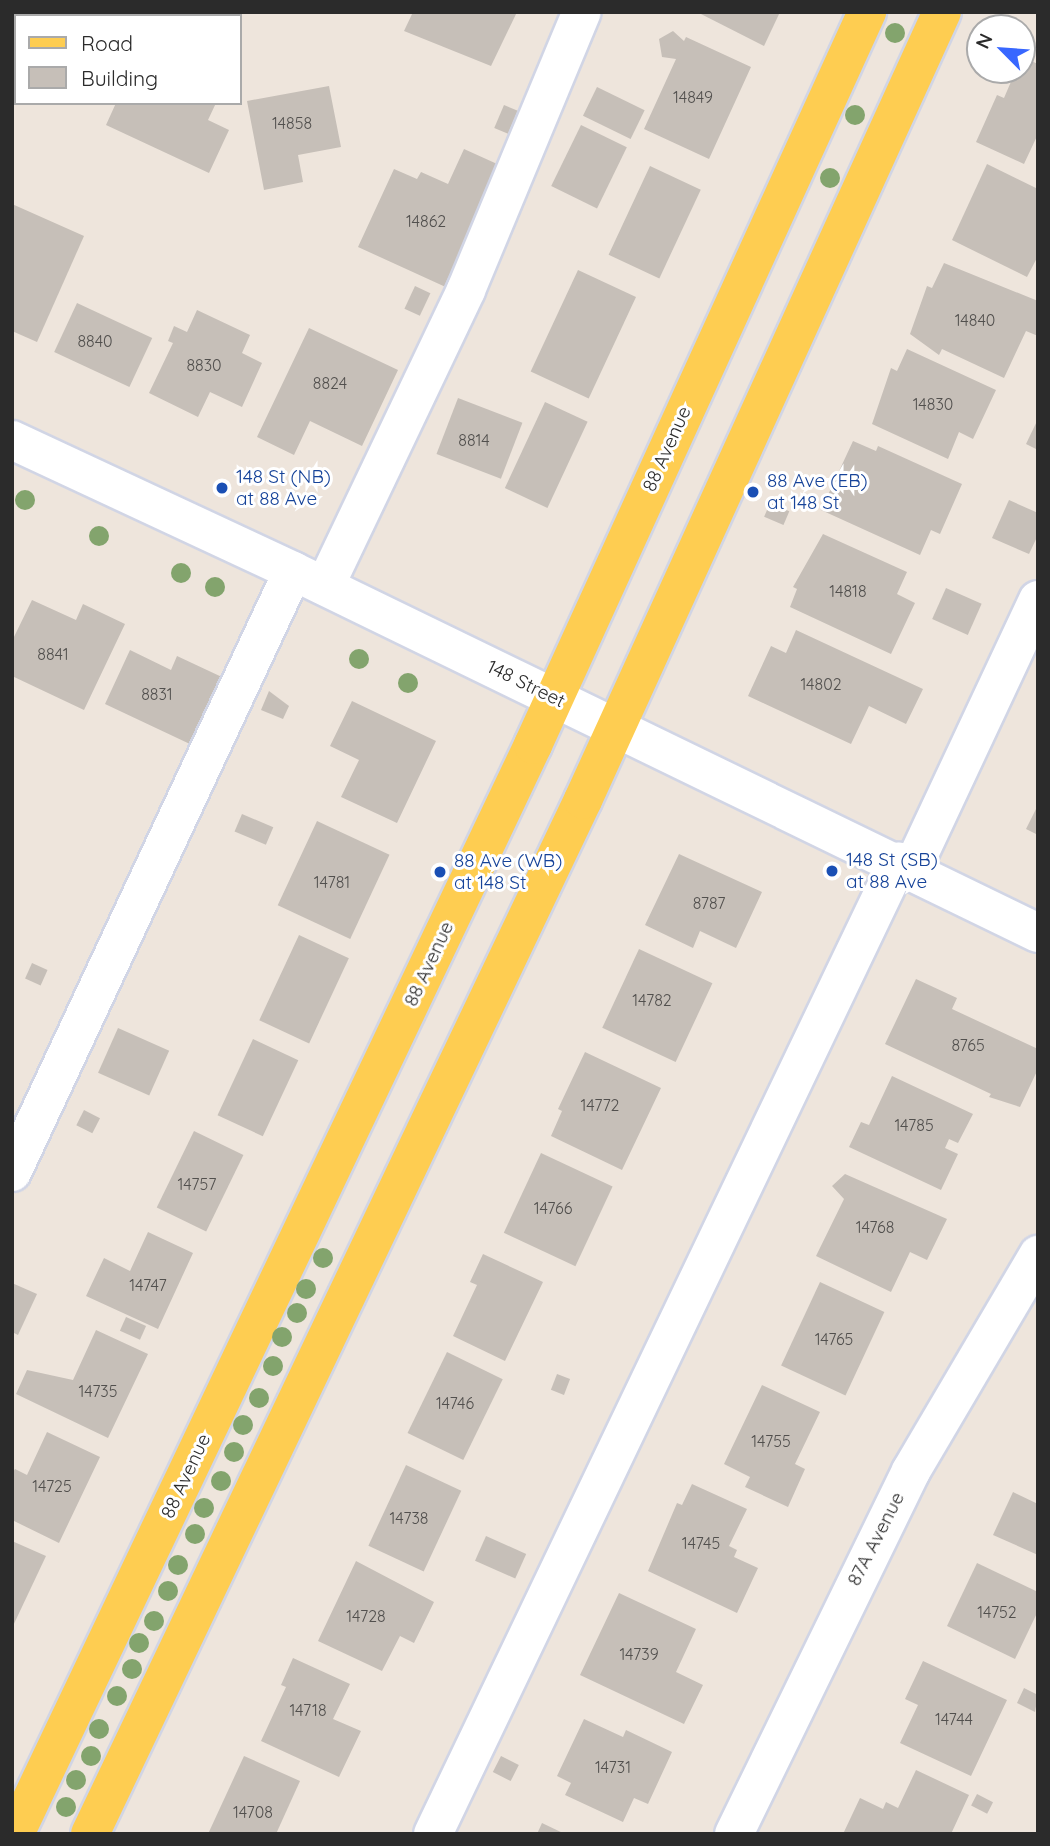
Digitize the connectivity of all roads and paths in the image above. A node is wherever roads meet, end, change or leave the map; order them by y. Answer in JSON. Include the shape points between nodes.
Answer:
{"nodes":[{"id":1,"x":582,"y":12,"type":"edge"},
{"id":2,"x":867,"y":12,"type":"edge"},
{"id":3,"x":942,"y":12,"type":"edge"},
{"id":4,"x":12,"y":440,"type":"edge"},
{"id":5,"x":309,"y":578,"type":"junction"},
{"id":6,"x":1038,"y":600,"type":"edge"},
{"id":7,"x":555,"y":698,"type":"junction"},
{"id":8,"x":617,"y":727,"type":"junction"},
{"id":9,"x":905,"y":865,"type":"junction"},
{"id":10,"x":1038,"y":933,"type":"edge"},
{"id":11,"x":12,"y":1172,"type":"edge"},
{"id":12,"x":1038,"y":1255,"type":"edge"},
{"id":13,"x":15,"y":1834,"type":"edge"},
{"id":14,"x":90,"y":1834,"type":"edge"},
{"id":15,"x":433,"y":1834,"type":"edge"},
{"id":16,"x":734,"y":1834,"type":"edge"}],
"edges":[{"from":1,"to":5,"type":"street","via":[[466,290]]},
{"from":2,"to":7,"type":"main road","name":"88 Avenue"},
{"from":3,"to":8,"type":"main road"},
{"from":4,"to":5,"type":"street","name":"148 Street"},
{"from":5,"to":7,"type":"street","name":"148 Street"},
{"from":5,"to":11,"type":"street"},
{"from":6,"to":9,"type":"street"},
{"from":7,"to":8,"type":"street","name":"148 Street"},
{"from":7,"to":13,"type":"main road","name":"88 Avenue"},
{"from":8,"to":9,"type":"street","name":"148 Street"},
{"from":8,"to":14,"type":"main road"},
{"from":9,"to":10,"type":"street","name":"148 Street"},
{"from":9,"to":15,"type":"street"},
{"from":12,"to":16,"type":"street","name":"87A Avenue","via":[[911,1471]]}]}
